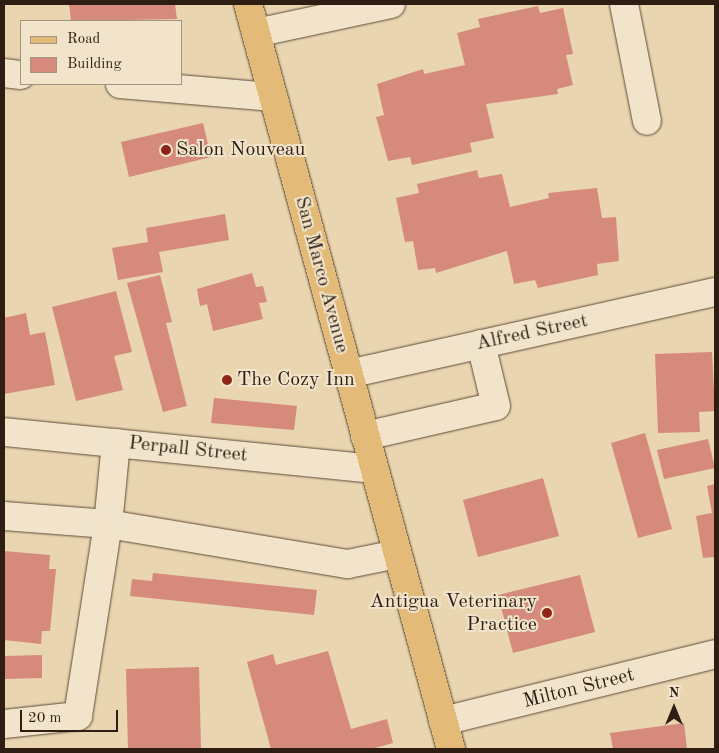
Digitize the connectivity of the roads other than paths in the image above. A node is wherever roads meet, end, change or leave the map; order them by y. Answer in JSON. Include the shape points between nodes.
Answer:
{"nodes":[{"id":1,"x":248,"y":4,"type":"edge"},
{"id":2,"x":391,"y":4,"type":"edge"},
{"id":3,"x":624,"y":4,"type":"edge"},
{"id":4,"x":256,"y":33,"type":"junction"},
{"id":5,"x":4,"y":73,"type":"edge"},
{"id":6,"x":20,"y":75,"type":"edge"},
{"id":7,"x":133,"y":85,"type":"edge"},
{"id":8,"x":273,"y":96,"type":"junction"},
{"id":9,"x":647,"y":121,"type":"dead end"},
{"id":10,"x":715,"y":292,"type":"edge"},
{"id":11,"x":481,"y":344,"type":"junction"},
{"id":12,"x":348,"y":374,"type":"junction"},
{"id":13,"x":4,"y":432,"type":"edge"},
{"id":14,"x":365,"y":436,"type":"junction"},
{"id":15,"x":116,"y":443,"type":"junction"},
{"id":16,"x":373,"y":469,"type":"junction"},
{"id":17,"x":4,"y":516,"type":"edge"},
{"id":18,"x":108,"y":524,"type":"junction"},
{"id":19,"x":397,"y":554,"type":"junction"},
{"id":20,"x":715,"y":654,"type":"edge"},
{"id":21,"x":443,"y":721,"type":"junction"},
{"id":22,"x":4,"y":724,"type":"edge"},
{"id":23,"x":451,"y":749,"type":"edge"}],
"edges":[{"from":1,"to":4,"type":"main road","name":"San Marco Avenue"},
{"from":2,"to":4,"type":"street"},
{"from":3,"to":9,"type":"street"},
{"from":4,"to":8,"type":"main road","name":"San Marco Avenue"},
{"from":5,"to":6,"type":"street"},
{"from":7,"to":8,"type":"street"},
{"from":8,"to":12,"type":"main road","name":"San Marco Avenue"},
{"from":10,"to":11,"type":"street","name":"Alfred Street"},
{"from":11,"to":12,"type":"street","name":"Alfred Street"},
{"from":11,"to":14,"type":"street","via":[[496,406]]},
{"from":12,"to":14,"type":"main road","name":"San Marco Avenue"},
{"from":13,"to":15,"type":"street","name":"Perpall Street"},
{"from":14,"to":16,"type":"main road","name":"San Marco Avenue"},
{"from":15,"to":16,"type":"street","name":"Perpall Street"},
{"from":15,"to":18,"type":"street"},
{"from":16,"to":19,"type":"main road","name":"San Marco Avenue"},
{"from":17,"to":18,"type":"street"},
{"from":18,"to":19,"type":"street","via":[[348,564]]},
{"from":18,"to":22,"type":"street","via":[[78,716]]},
{"from":19,"to":21,"type":"main road","name":"San Marco Avenue"},
{"from":20,"to":21,"type":"street","name":"Milton Street"},
{"from":21,"to":23,"type":"main road","name":"San Marco Avenue"}]}
